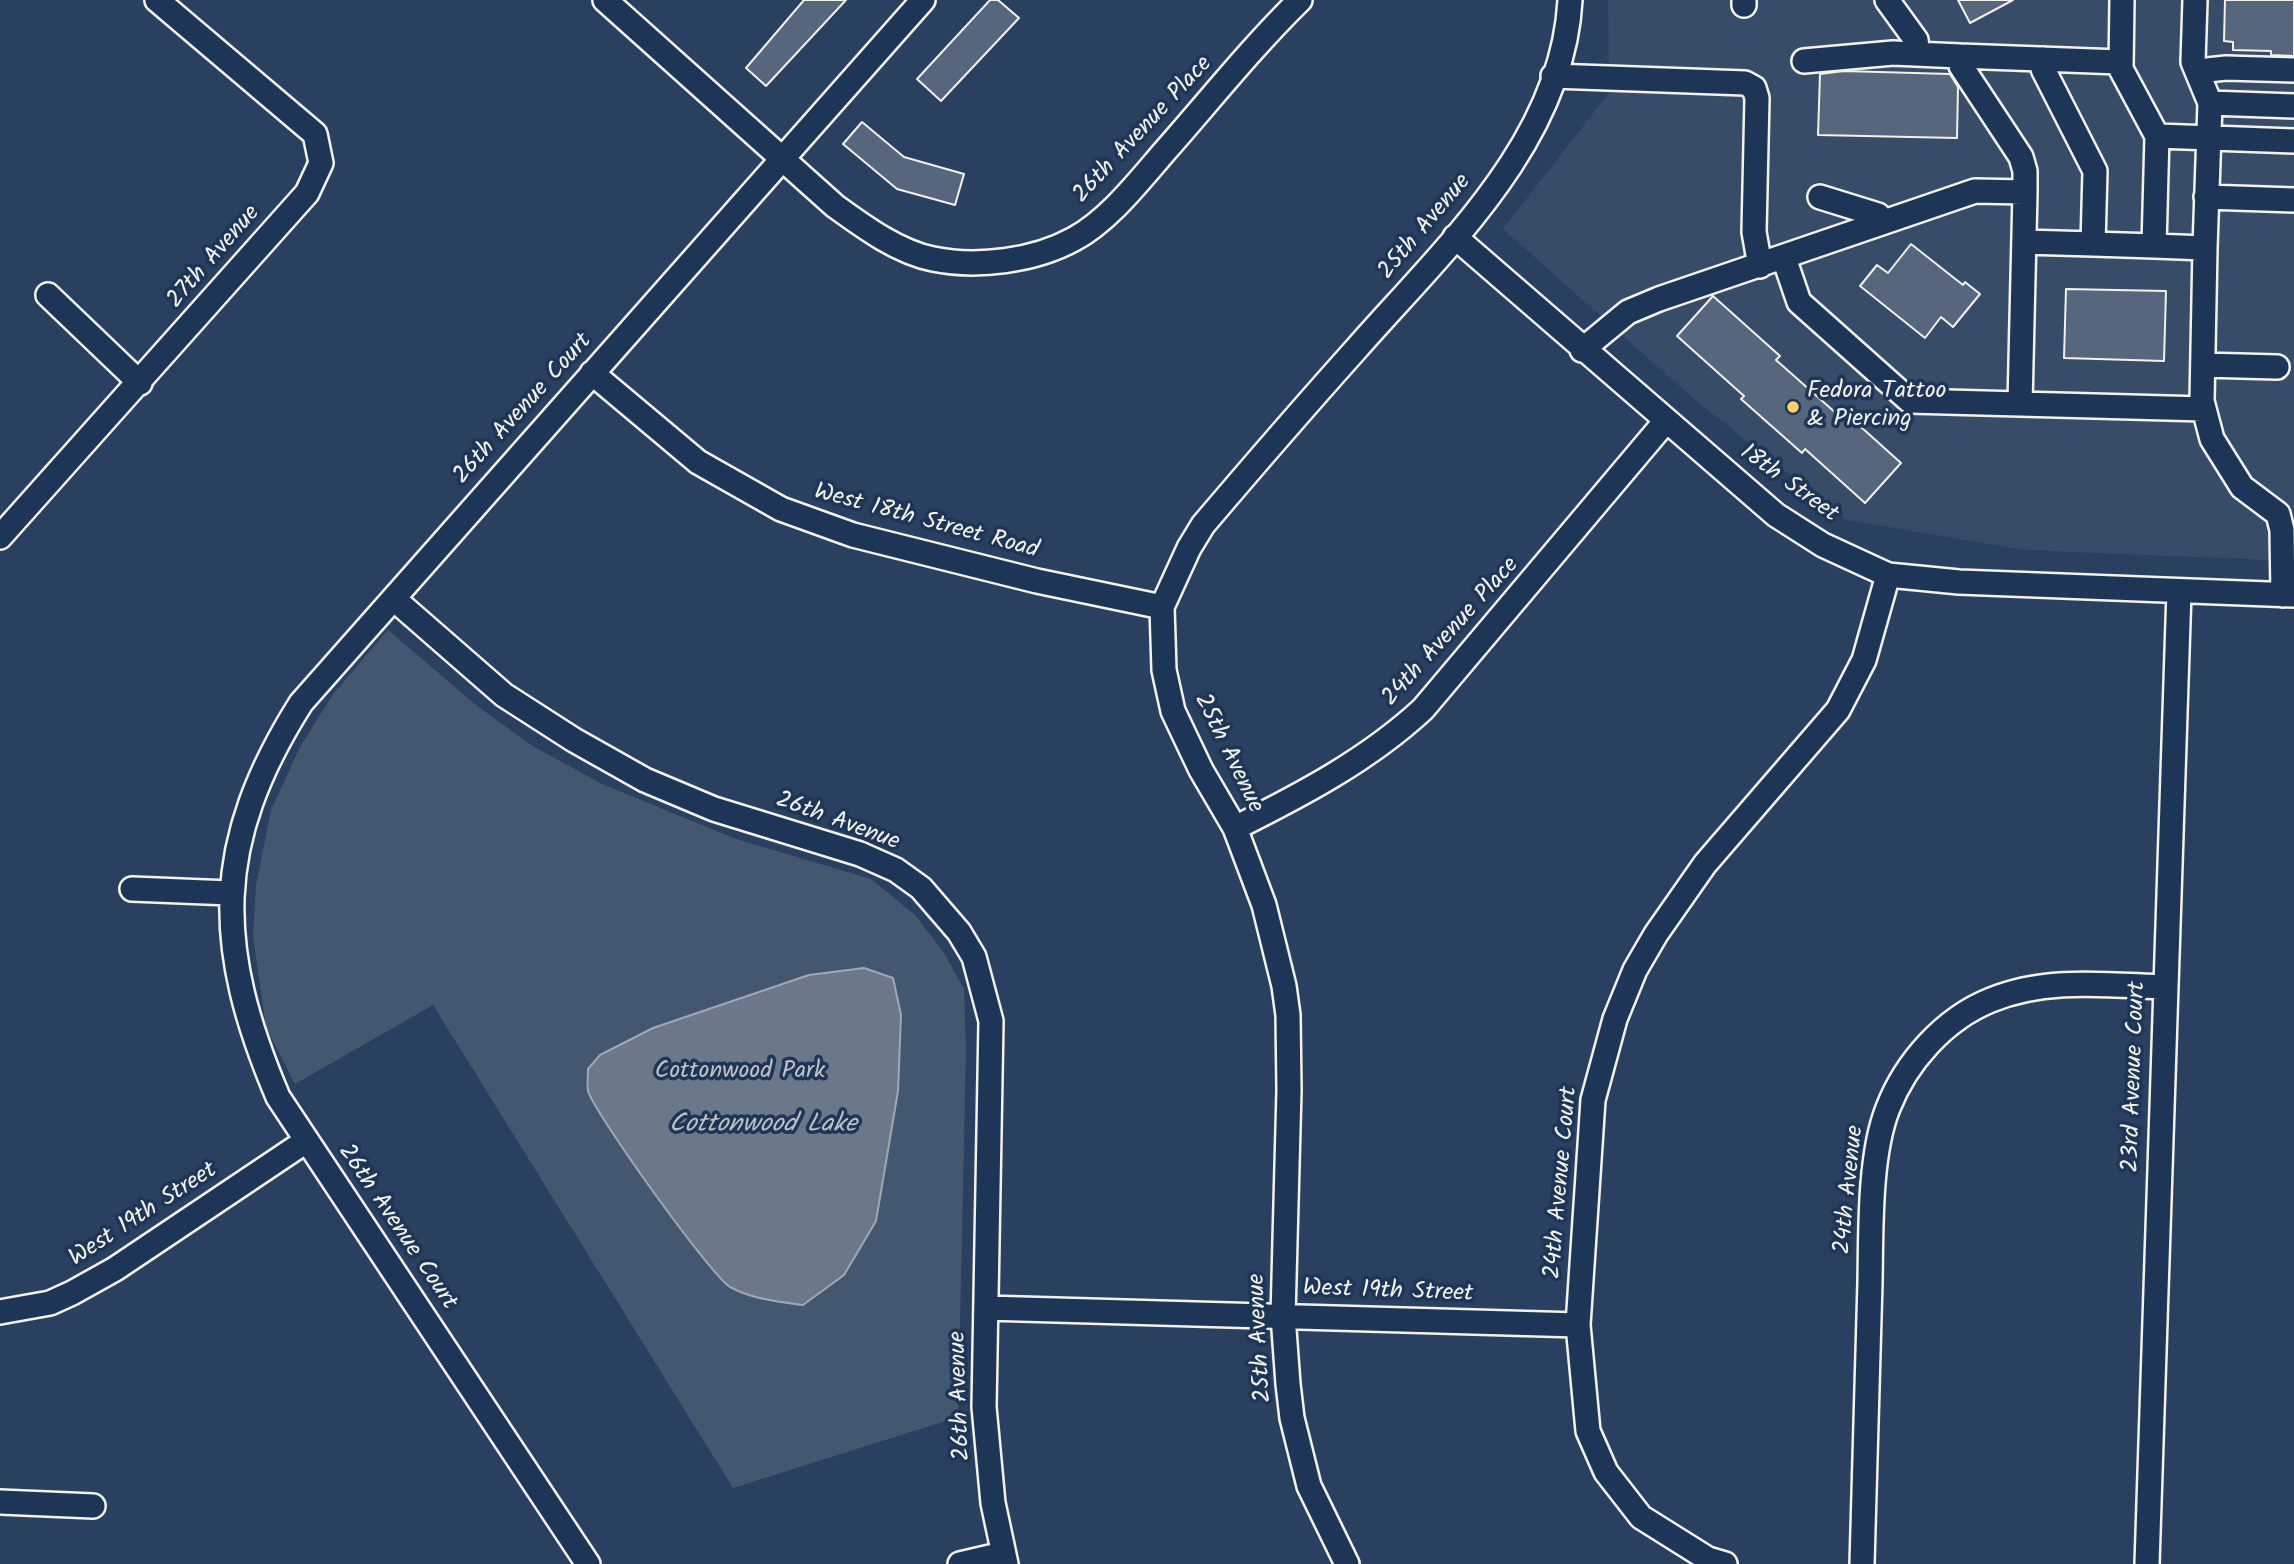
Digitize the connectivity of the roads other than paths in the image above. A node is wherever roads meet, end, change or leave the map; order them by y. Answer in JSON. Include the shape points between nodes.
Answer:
{"nodes":[{"id":1,"x":157,"y":0,"type":"edge"},
{"id":2,"x":605,"y":0,"type":"edge"},
{"id":3,"x":923,"y":0,"type":"edge"},
{"id":4,"x":1300,"y":0,"type":"edge"},
{"id":5,"x":1570,"y":0,"type":"edge"},
{"id":6,"x":1887,"y":0,"type":"edge"},
{"id":7,"x":2122,"y":0,"type":"edge"},
{"id":8,"x":2195,"y":0,"type":"edge"},
{"id":9,"x":1918,"y":54,"type":"junction"},
{"id":10,"x":1959,"y":56,"type":"junction"},
{"id":11,"x":2043,"y":59,"type":"junction"},
{"id":12,"x":1804,"y":61,"type":"dead end"},
{"id":13,"x":2120,"y":62,"type":"junction"},
{"id":14,"x":2294,"y":70,"type":"edge"},
{"id":15,"x":2198,"y":71,"type":"junction"},
{"id":16,"x":1553,"y":76,"type":"junction"},
{"id":17,"x":2210,"y":103,"type":"junction"},
{"id":18,"x":2294,"y":106,"type":"edge"},
{"id":19,"x":2158,"y":136,"type":"junction"},
{"id":20,"x":2210,"y":137,"type":"junction"},
{"id":21,"x":2294,"y":141,"type":"edge"},
{"id":22,"x":781,"y":160,"type":"junction"},
{"id":23,"x":2025,"y":192,"type":"junction"},
{"id":24,"x":1820,"y":197,"type":"dead end"},
{"id":25,"x":2206,"y":197,"type":"junction"},
{"id":26,"x":2294,"y":200,"type":"edge"},
{"id":27,"x":1881,"y":221,"type":"junction"},
{"id":28,"x":1455,"y":237,"type":"junction"},
{"id":29,"x":2024,"y":242,"type":"junction"},
{"id":30,"x":2093,"y":244,"type":"junction"},
{"id":31,"x":2154,"y":246,"type":"junction"},
{"id":32,"x":2205,"y":248,"type":"junction"},
{"id":33,"x":1784,"y":257,"type":"junction"},
{"id":34,"x":1760,"y":266,"type":"junction"},
{"id":35,"x":48,"y":296,"type":"dead end"},
{"id":36,"x":1582,"y":350,"type":"junction"},
{"id":37,"x":2203,"y":365,"type":"junction"},
{"id":38,"x":2277,"y":367,"type":"dead end"},
{"id":39,"x":592,"y":373,"type":"junction"},
{"id":40,"x":140,"y":383,"type":"junction"},
{"id":41,"x":2020,"y":404,"type":"junction"},
{"id":42,"x":2204,"y":409,"type":"junction"},
{"id":43,"x":1665,"y":422,"type":"junction"},
{"id":44,"x":2286,"y":514,"type":"edge"},
{"id":45,"x":0,"y":537,"type":"edge"},
{"id":46,"x":1888,"y":575,"type":"junction"},
{"id":47,"x":2179,"y":591,"type":"junction"},
{"id":48,"x":2289,"y":595,"type":"edge"},
{"id":49,"x":394,"y":599,"type":"junction"},
{"id":50,"x":1162,"y":607,"type":"junction"},
{"id":51,"x":1235,"y":828,"type":"junction"},
{"id":52,"x":132,"y":889,"type":"dead end"},
{"id":53,"x":230,"y":893,"type":"junction"},
{"id":54,"x":2165,"y":988,"type":"junction"},
{"id":55,"x":306,"y":1142,"type":"junction"},
{"id":56,"x":986,"y":1308,"type":"junction"},
{"id":57,"x":0,"y":1312,"type":"edge"},
{"id":58,"x":1283,"y":1316,"type":"junction"},
{"id":59,"x":1578,"y":1325,"type":"junction"},
{"id":60,"x":0,"y":1502,"type":"edge"},
{"id":61,"x":93,"y":1506,"type":"dead end"},
{"id":62,"x":1004,"y":1559,"type":"edge"},
{"id":63,"x":588,"y":1564,"type":"edge"},
{"id":64,"x":960,"y":1564,"type":"edge"},
{"id":65,"x":1346,"y":1564,"type":"edge"},
{"id":66,"x":1725,"y":1564,"type":"edge"},
{"id":67,"x":1862,"y":1564,"type":"edge"},
{"id":68,"x":2147,"y":1564,"type":"edge"}],
"edges":[{"from":1,"to":40,"type":"street","name":"27th Avenue","via":[[315,134],[321,163],[307,193]]},
{"from":2,"to":22,"type":"street","name":"26th Avenue Place"},
{"from":3,"to":22,"type":"street","name":"26th Avenue Court"},
{"from":4,"to":22,"type":"street","name":"26th Avenue Place","via":[[1137,184],[1089,229],[1044,251],[1014,259],[931,259],[872,233]]},
{"from":5,"to":16,"type":"street","name":"25th Avenue"},
{"from":6,"to":9,"type":"street","via":[[1916,40]]},
{"from":7,"to":13,"type":"street"},
{"from":8,"to":15,"type":"street","via":[[2193,62]]},
{"from":9,"to":10,"type":"street"},
{"from":9,"to":12,"type":"street","via":[[1893,52]]},
{"from":10,"to":11,"type":"street"},
{"from":10,"to":23,"type":"street","via":[[1961,66],[2021,157]]},
{"from":11,"to":13,"type":"street"},
{"from":11,"to":30,"type":"street","via":[[2043,69],[2095,171]]},
{"from":13,"to":19,"type":"street"},
{"from":14,"to":15,"type":"street"},
{"from":15,"to":17,"type":"street"},
{"from":16,"to":28,"type":"street","name":"25th Avenue","via":[[1534,125],[1504,174]]},
{"from":16,"to":34,"type":"street","via":[[1745,83],[1754,89],[1754,232]]},
{"from":17,"to":18,"type":"street"},
{"from":17,"to":20,"type":"street"},
{"from":19,"to":20,"type":"street"},
{"from":19,"to":31,"type":"street"},
{"from":20,"to":21,"type":"street"},
{"from":20,"to":25,"type":"street"},
{"from":22,"to":39,"type":"street","name":"26th Avenue Court"},
{"from":23,"to":27,"type":"street","via":[[1975,191]]},
{"from":23,"to":29,"type":"street"},
{"from":24,"to":27,"type":"street","via":[[1878,215]]},
{"from":25,"to":26,"type":"street"},
{"from":25,"to":32,"type":"street"},
{"from":27,"to":33,"type":"street"},
{"from":28,"to":36,"type":"street","name":"18th Street"},
{"from":28,"to":50,"type":"street","name":"25th Avenue","via":[[1203,525]]},
{"from":29,"to":30,"type":"street"},
{"from":29,"to":41,"type":"street"},
{"from":30,"to":31,"type":"street"},
{"from":31,"to":32,"type":"street"},
{"from":32,"to":37,"type":"street"},
{"from":33,"to":34,"type":"street"},
{"from":33,"to":41,"type":"street","via":[[1799,302],[1910,401]]},
{"from":34,"to":36,"type":"street","via":[[1628,312]]},
{"from":35,"to":40,"type":"street"},
{"from":36,"to":43,"type":"street","name":"18th Street"},
{"from":37,"to":38,"type":"street"},
{"from":37,"to":42,"type":"street"},
{"from":39,"to":49,"type":"street","name":"26th Avenue Court"},
{"from":39,"to":50,"type":"street","name":"West 18th Street Road","via":[[698,462],[781,509],[853,535],[1037,582]]},
{"from":40,"to":45,"type":"street","name":"27th Avenue"},
{"from":41,"to":42,"type":"street"},
{"from":42,"to":44,"type":"street","via":[[2212,439],[2242,487]]},
{"from":43,"to":46,"type":"street","name":"18th Street","via":[[1776,515],[1823,545]]},
{"from":43,"to":51,"type":"street","name":"24th Avenue Place","via":[[1423,709],[1352,764]]},
{"from":44,"to":48,"type":"street","via":[[2282,530]]},
{"from":46,"to":47,"type":"street","name":"18th Street"},
{"from":46,"to":59,"type":"street","name":"24th Avenue Court","via":[[1864,660],[1838,710],[1677,901],[1635,970],[1615,1019],[1592,1100]]},
{"from":47,"to":48,"type":"street","name":"18th Street"},
{"from":47,"to":54,"type":"street","name":"23rd Avenue Court"},
{"from":49,"to":53,"type":"street","name":"26th Avenue Court","via":[[301,704],[271,750],[243,825]]},
{"from":49,"to":56,"type":"street","name":"26th Avenue","via":[[504,695],[574,740],[645,780],[714,809],[860,854],[896,870],[921,888],[959,932],[974,957],[991,1021]]},
{"from":50,"to":51,"type":"street","name":"25th Avenue","via":[[1164,670],[1173,711]]},
{"from":51,"to":58,"type":"street","name":"25th Avenue","via":[[1264,905],[1288,1015]]},
{"from":52,"to":53,"type":"street"},
{"from":53,"to":55,"type":"street","name":"26th Avenue Court","via":[[236,972],[252,1036],[278,1097]]},
{"from":54,"to":67,"type":"street","name":"24th Avenue","via":[[2072,984],[2020,990],[1990,1000],[1930,1041],[1900,1082],[1880,1132],[1872,1214]]},
{"from":54,"to":68,"type":"street","name":"23rd Avenue Court"},
{"from":55,"to":57,"type":"street","name":"West 19th Street","via":[[82,1287],[50,1303]]},
{"from":55,"to":63,"type":"street","name":"26th Avenue Court"},
{"from":56,"to":58,"type":"street","name":"West 19th Street"},
{"from":56,"to":62,"type":"street","name":"26th Avenue","via":[[984,1407],[993,1503]]},
{"from":58,"to":59,"type":"street","name":"West 19th Street"},
{"from":58,"to":65,"type":"street","name":"25th Avenue","via":[[1287,1384],[1300,1452],[1309,1486]]},
{"from":59,"to":66,"type":"street","name":"24th Avenue Court","via":[[1588,1432],[1606,1472],[1641,1517],[1708,1559]]},
{"from":60,"to":61,"type":"street"},
{"from":62,"to":64,"type":"street"}]}
